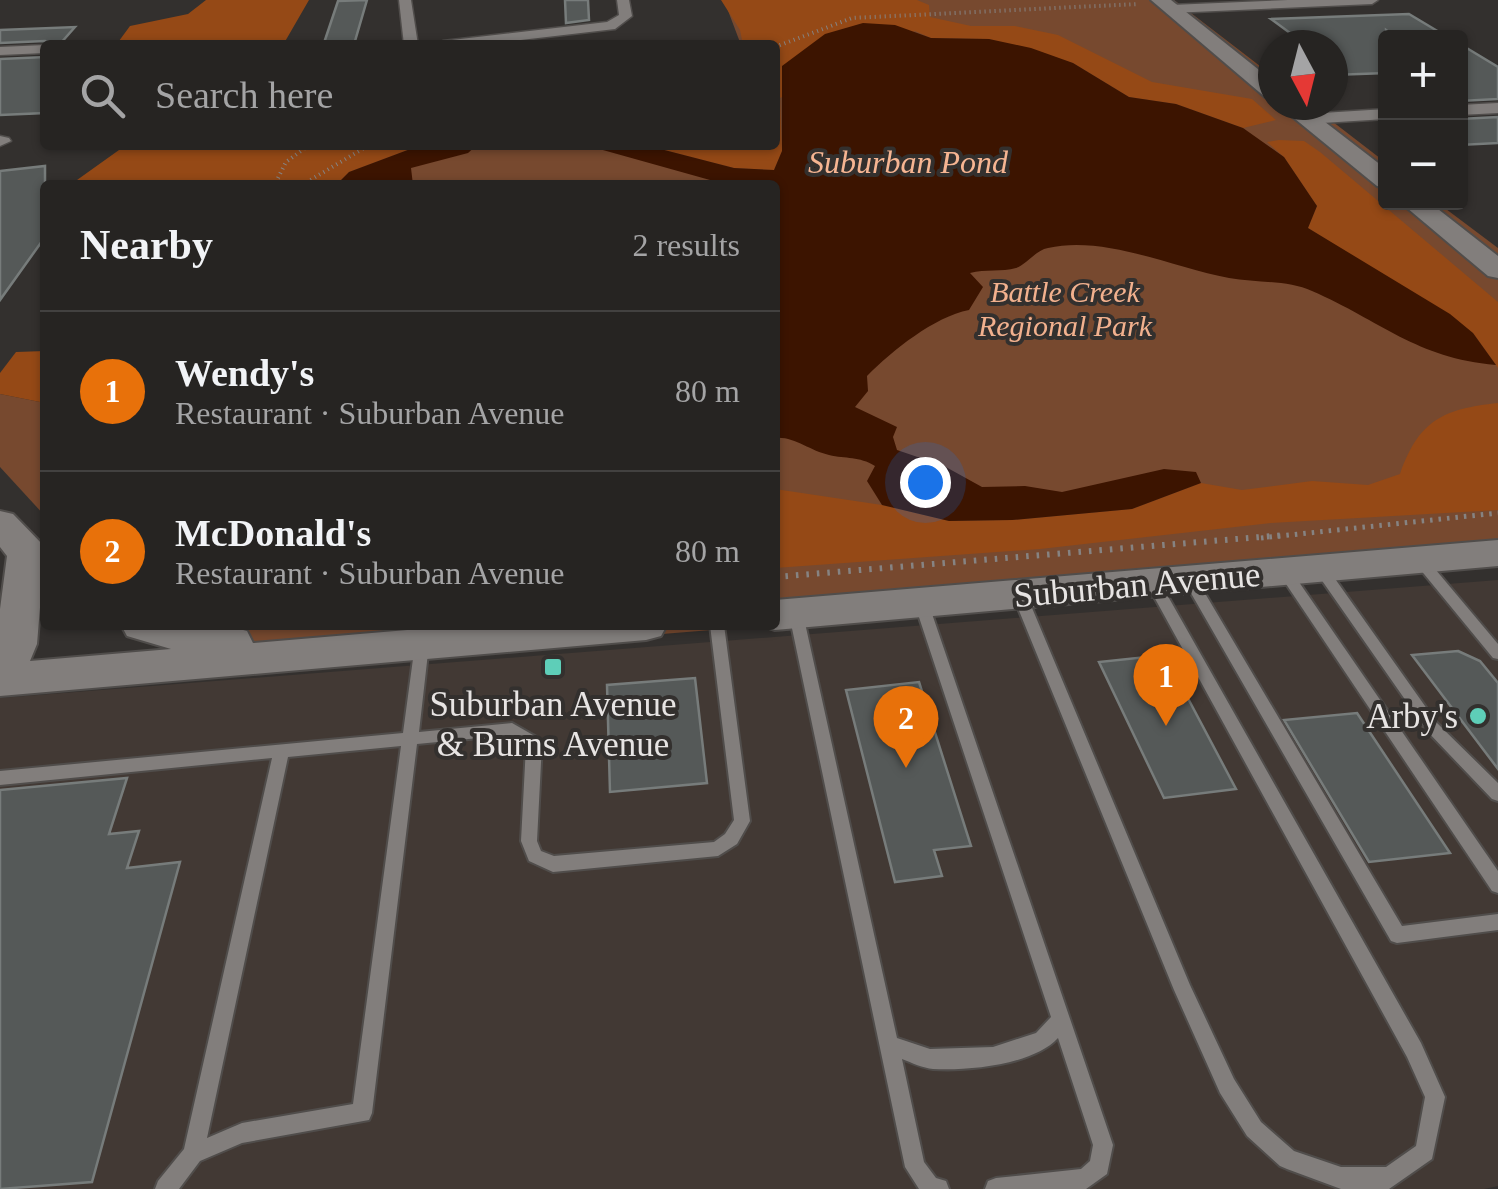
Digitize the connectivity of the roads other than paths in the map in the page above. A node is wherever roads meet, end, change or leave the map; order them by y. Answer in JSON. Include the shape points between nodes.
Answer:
{"nodes":[{"id":1,"x":405,"y":0,"type":"edge"},
{"id":2,"x":624,"y":0,"type":"edge"},
{"id":3,"x":1372,"y":0,"type":"edge"},
{"id":4,"x":1159,"y":4,"type":"edge"},
{"id":5,"x":410,"y":40,"type":"edge"},
{"id":6,"x":487,"y":40,"type":"edge"},
{"id":7,"x":40,"y":49,"type":"edge"},
{"id":8,"x":0,"y":50,"type":"edge"},
{"id":9,"x":1258,"y":80,"type":"edge"},
{"id":10,"x":1498,"y":108,"type":"edge"},
{"id":11,"x":1468,"y":110,"type":"edge"},
{"id":12,"x":1348,"y":113,"type":"edge"},
{"id":13,"x":1378,"y":114,"type":"edge"},
{"id":14,"x":1308,"y":120,"type":"edge"},
{"id":15,"x":1378,"y":175,"type":"edge"},
{"id":16,"x":1422,"y":210,"type":"edge"},
{"id":17,"x":1498,"y":270,"type":"edge"},
{"id":18,"x":0,"y":523,"type":"edge"},
{"id":19,"x":1496,"y":556,"type":"edge"},
{"id":20,"x":36,"y":559,"type":"edge"},
{"id":21,"x":1420,"y":560,"type":"junction"},
{"id":22,"x":1303,"y":570,"type":"junction"},
{"id":23,"x":1173,"y":582,"type":"junction"},
{"id":24,"x":1020,"y":596,"type":"junction"},
{"id":25,"x":921,"y":602,"type":"junction"},
{"id":26,"x":786,"y":614,"type":"edge"},
{"id":27,"x":158,"y":630,"type":"edge"},
{"id":28,"x":584,"y":630,"type":"edge"},
{"id":29,"x":718,"y":630,"type":"edge"},
{"id":30,"x":422,"y":643,"type":"junction"},
{"id":31,"x":325,"y":651,"type":"junction"},
{"id":32,"x":1498,"y":654,"type":"edge"},
{"id":33,"x":0,"y":680,"type":"edge"},
{"id":34,"x":409,"y":736,"type":"junction"},
{"id":35,"x":282,"y":750,"type":"junction"},
{"id":36,"x":0,"y":778,"type":"edge"},
{"id":37,"x":1495,"y":787,"type":"edge"},
{"id":38,"x":1498,"y":885,"type":"edge"},
{"id":39,"x":1498,"y":922,"type":"edge"},
{"id":40,"x":1062,"y":1020,"type":"junction"},
{"id":41,"x":891,"y":1046,"type":"junction"},
{"id":42,"x":194,"y":1154,"type":"junction"},
{"id":43,"x":166,"y":1189,"type":"edge"},
{"id":44,"x":938,"y":1189,"type":"edge"},
{"id":45,"x":996,"y":1189,"type":"edge"}],
"edges":[{"from":1,"to":5,"type":"street"},
{"from":2,"to":6,"type":"street","via":[[624,20],[610,26]]},
{"from":3,"to":4,"type":"street"},
{"from":4,"to":9,"type":"street"},
{"from":7,"to":8,"type":"street"},
{"from":10,"to":11,"type":"street"},
{"from":12,"to":13,"type":"street"},
{"from":14,"to":15,"type":"street"},
{"from":16,"to":17,"type":"street"},
{"from":18,"to":20,"type":"street"},
{"from":19,"to":21,"type":"street","name":"Suburban Avenue"},
{"from":20,"to":33,"type":"street","via":[[16,644]]},
{"from":21,"to":22,"type":"street","name":"Suburban Avenue"},
{"from":21,"to":32,"type":"lane"},
{"from":22,"to":23,"type":"street","name":"Suburban Avenue"},
{"from":22,"to":37,"type":"lane","via":[[1432,727]]},
{"from":22,"to":38,"type":"lane"},
{"from":23,"to":24,"type":"street","name":"Suburban Avenue"},
{"from":23,"to":24,"type":"lane","via":[[1435,1097],[1425,1152],[1389,1178],[1341,1178],[1287,1158],[1254,1129],[1236,1101],[1183,990]]},
{"from":23,"to":39,"type":"lane","via":[[1397,935]]},
{"from":24,"to":25,"type":"street","name":"Suburban Avenue"},
{"from":25,"to":26,"type":"street","name":"Suburban Avenue"},
{"from":25,"to":40,"type":"lane"},
{"from":26,"to":41,"type":"lane"},
{"from":27,"to":31,"type":"street"},
{"from":28,"to":30,"type":"street"},
{"from":29,"to":34,"type":"lane","via":[[742,822],[718,848],[553,864],[535,856],[529,841],[534,743],[528,736],[512,730]]},
{"from":30,"to":31,"type":"street"},
{"from":30,"to":34,"type":"lane"},
{"from":31,"to":33,"type":"street"},
{"from":34,"to":35,"type":"lane"},
{"from":34,"to":42,"type":"lane","via":[[362,1113],[242,1133]]},
{"from":35,"to":36,"type":"lane"},
{"from":35,"to":42,"type":"lane"},
{"from":40,"to":41,"type":"lane","via":[[1042,1041],[993,1057],[930,1059]]},
{"from":40,"to":45,"type":"lane","via":[[1103,1146],[1100,1167],[1084,1179]]},
{"from":41,"to":44,"type":"lane","via":[[915,1167]]},
{"from":42,"to":43,"type":"lane"}]}
